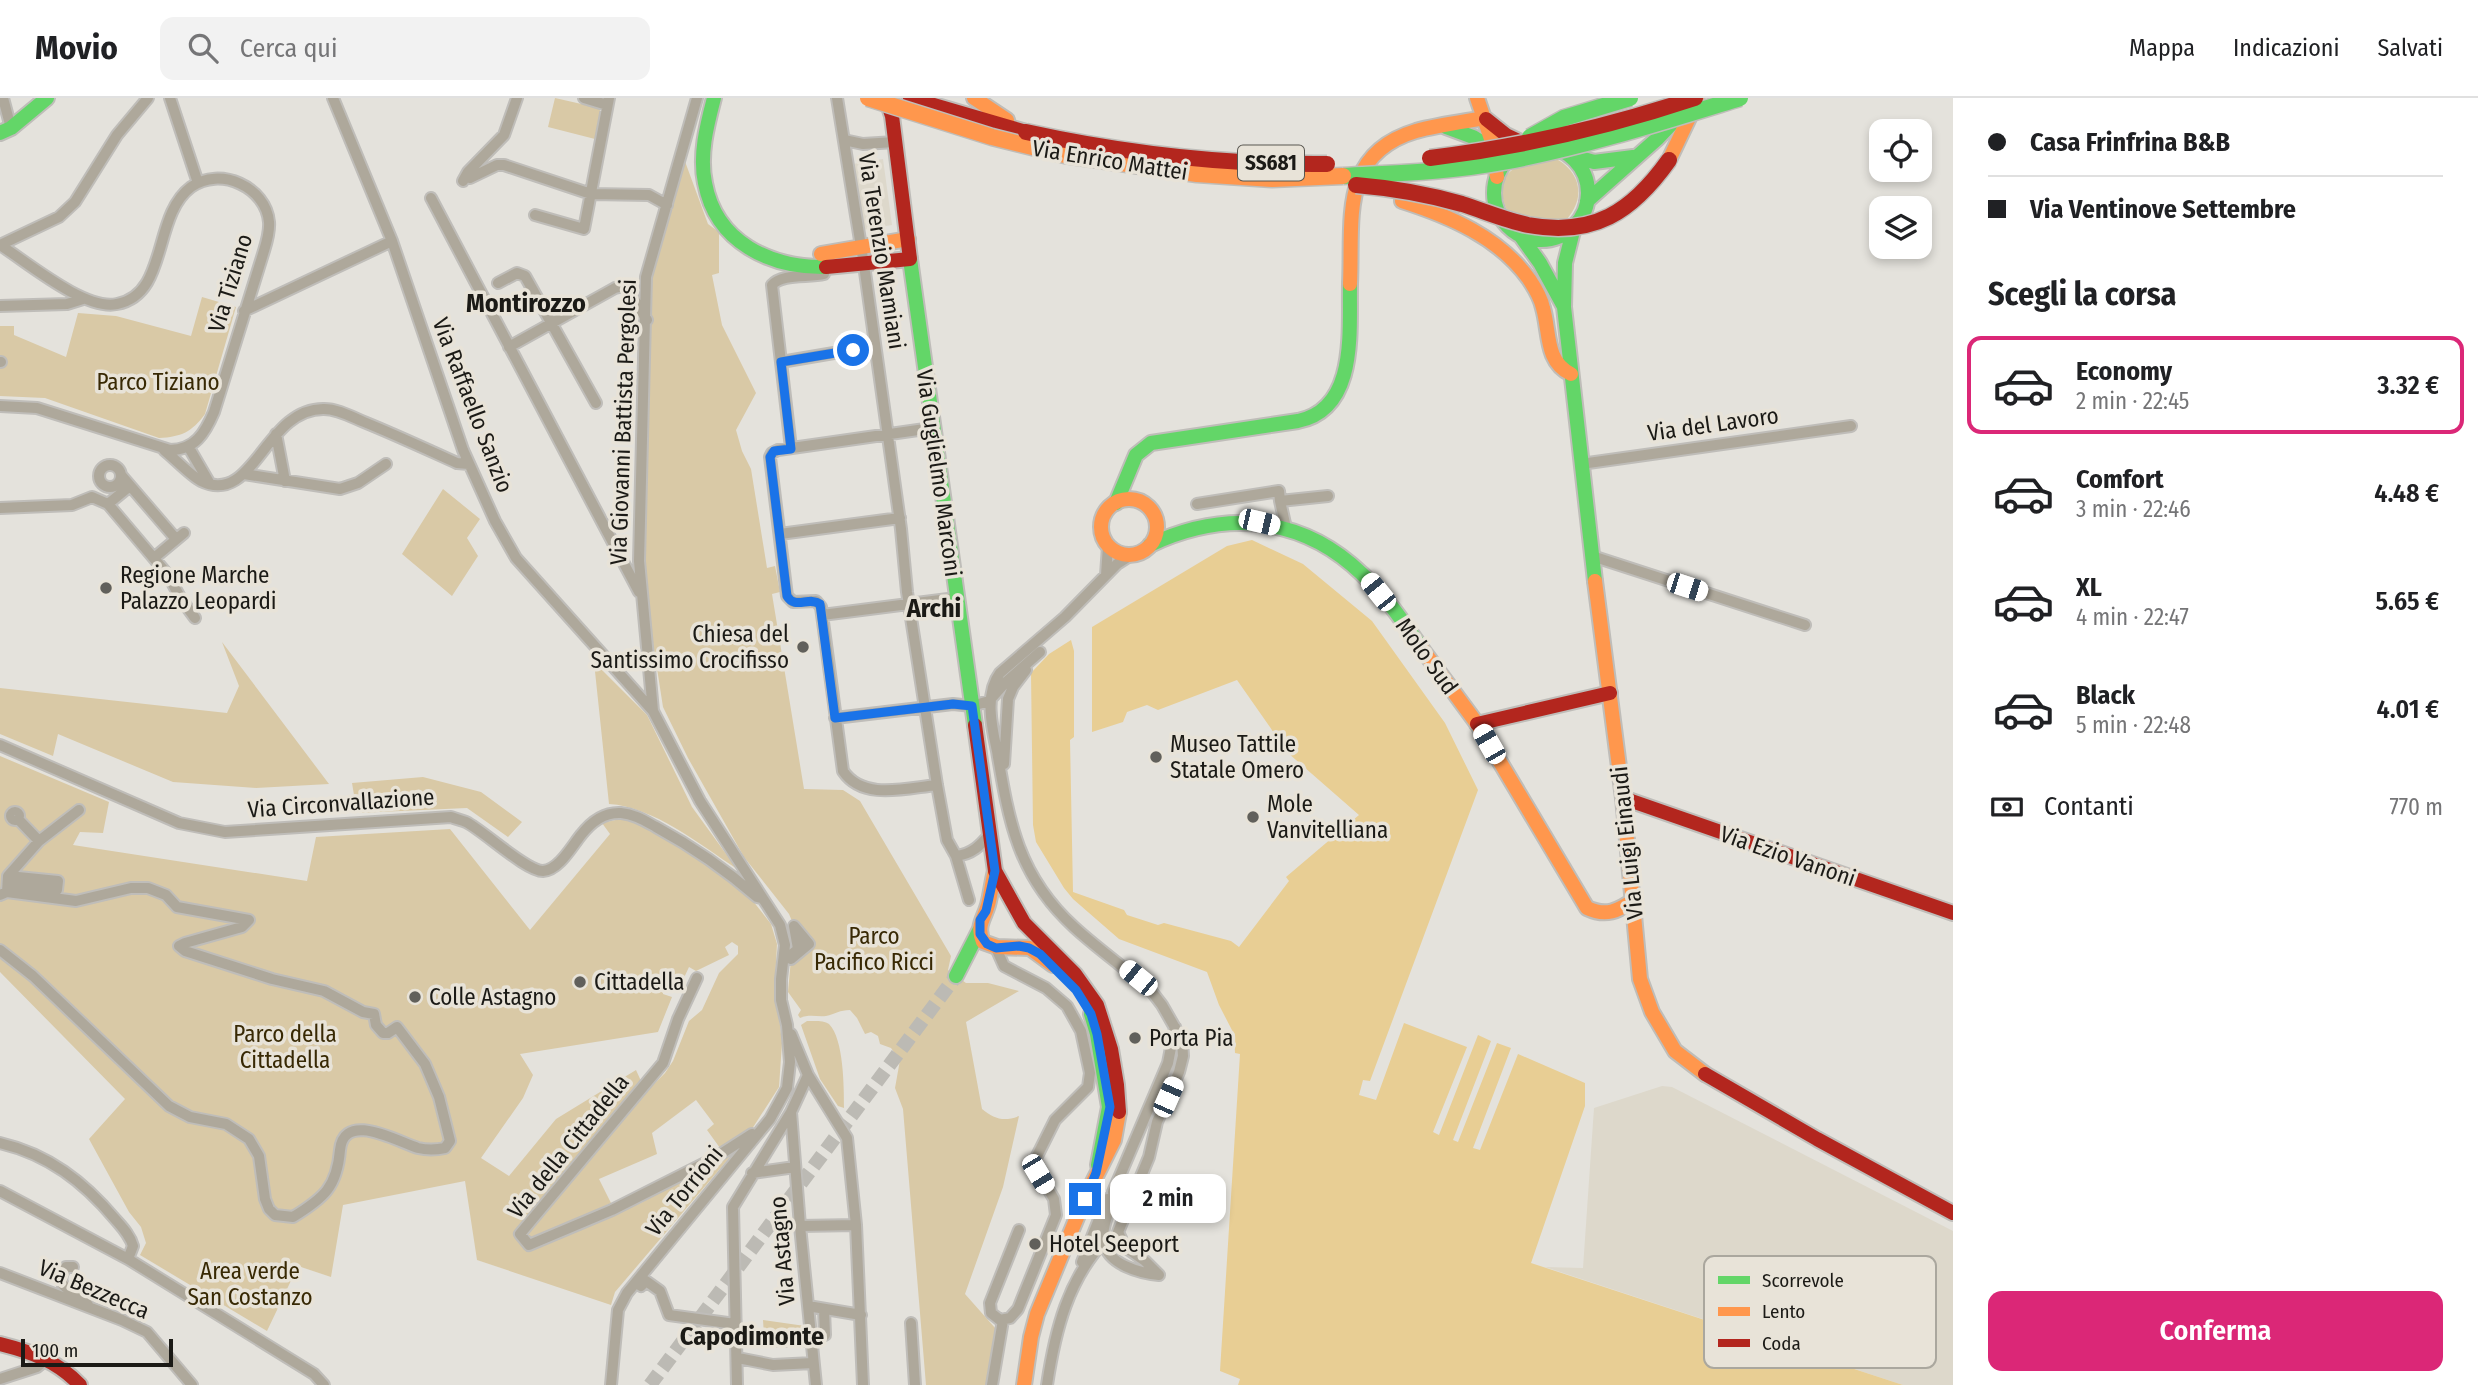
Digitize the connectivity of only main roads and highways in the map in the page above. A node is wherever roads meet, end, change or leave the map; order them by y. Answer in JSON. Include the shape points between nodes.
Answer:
{"nodes":[{"id":1,"x":47,"y":98,"type":"edge"},
{"id":2,"x":714,"y":98,"type":"edge"},
{"id":3,"x":727,"y":98,"type":"edge"},
{"id":4,"x":868,"y":98,"type":"edge"},
{"id":5,"x":886,"y":98,"type":"edge"},
{"id":6,"x":895,"y":98,"type":"edge"},
{"id":7,"x":910,"y":98,"type":"edge"},
{"id":8,"x":974,"y":98,"type":"edge"},
{"id":9,"x":1477,"y":98,"type":"edge"},
{"id":10,"x":1630,"y":98,"type":"edge"},
{"id":11,"x":1696,"y":98,"type":"edge"},
{"id":12,"x":1740,"y":98,"type":"edge"},
{"id":13,"x":892,"y":116,"type":"junction"},
{"id":14,"x":1485,"y":118,"type":"junction"},
{"id":15,"x":1444,"y":127,"type":"junction"},
{"id":16,"x":5,"y":131,"type":"edge"},
{"id":17,"x":1026,"y":132,"type":"junction"},
{"id":18,"x":1525,"y":146,"type":"junction"},
{"id":19,"x":1493,"y":150,"type":"junction"},
{"id":20,"x":1562,"y":151,"type":"junction"},
{"id":21,"x":1642,"y":155,"type":"junction"},
{"id":22,"x":1497,"y":177,"type":"junction"},
{"id":23,"x":1272,"y":179,"type":"junction"},
{"id":24,"x":1587,"y":201,"type":"junction"},
{"id":25,"x":1574,"y":227,"type":"junction"},
{"id":26,"x":1520,"y":235,"type":"junction"},
{"id":27,"x":908,"y":239,"type":"junction"},
{"id":28,"x":859,"y":257,"type":"junction"},
{"id":29,"x":910,"y":259,"type":"junction"},
{"id":30,"x":828,"y":263,"type":"junction"},
{"id":31,"x":1564,"y":307,"type":"junction"},
{"id":32,"x":1571,"y":374,"type":"junction"},
{"id":33,"x":1131,"y":466,"type":"junction"},
{"id":34,"x":1116,"y":503,"type":"junction"},
{"id":35,"x":1143,"y":503,"type":"junction"},
{"id":36,"x":1155,"y":519,"type":"junction"},
{"id":37,"x":1188,"y":529,"type":"junction"},
{"id":38,"x":1150,"y":545,"type":"junction"},
{"id":39,"x":1609,"y":693,"type":"junction"},
{"id":40,"x":1477,"y":724,"type":"junction"},
{"id":41,"x":1623,"y":798,"type":"junction"},
{"id":42,"x":995,"y":871,"type":"junction"},
{"id":43,"x":1634,"y":900,"type":"junction"},
{"id":44,"x":986,"y":911,"type":"junction"},
{"id":45,"x":1953,"y":913,"type":"edge"},
{"id":46,"x":1017,"y":915,"type":"junction"},
{"id":47,"x":993,"y":942,"type":"junction"},
{"id":48,"x":1105,"y":1046,"type":"junction"},
{"id":49,"x":1953,"y":1213,"type":"edge"},
{"id":50,"x":0,"y":1344,"type":"edge"},
{"id":51,"x":80,"y":1385,"type":"edge"},
{"id":52,"x":1024,"y":1385,"type":"edge"}],
"edges":[{"from":1,"to":16,"type":"main road"},
{"from":2,"to":30,"type":"main road","via":[[705,140],[704,178],[724,226],[764,258],[802,268]]},
{"from":3,"to":30,"type":"main road","via":[[715,166],[729,212],[746,233],[768,247]]},
{"from":4,"to":23,"type":"main road","name":"Via Enrico Mattei","number":"SS681","bridge":true,"via":[[982,135],[1065,155],[1197,174]]},
{"from":5,"to":13,"type":"main road","name":"Via Guglielmo Marconi"},
{"from":6,"to":13,"type":"main road","name":"Via Guglielmo Marconi"},
{"from":7,"to":17,"type":"main road","name":"Via Enrico Mattei","number":"SS681"},
{"from":8,"to":17,"type":"main road","number":"SS681"},
{"from":9,"to":14,"type":"main road"},
{"from":10,"to":18,"type":"main road","bridge":true,"via":[[1556,121]]},
{"from":11,"to":18,"type":"main road","name":"Via Enrico Mattei","number":"SS681","bridge":true},
{"from":11,"to":21,"type":"main road"},
{"from":11,"to":23,"type":"main road","bridge":true,"via":[[1669,160],[1647,191],[1626,209],[1598,223],[1573,228],[1526,224],[1395,189]]},
{"from":12,"to":23,"type":"main road","name":"Via Enrico Mattei","number":"SS681","bridge":true,"via":[[1613,137],[1502,162],[1435,171]]},
{"from":13,"to":27,"type":"main road","name":"Via Guglielmo Marconi"},
{"from":14,"to":15,"type":"main road"},
{"from":14,"to":18,"type":"main road","name":"Via Enrico Mattei"},
{"from":14,"to":19,"type":"main road"},
{"from":15,"to":19,"type":"main road"},
{"from":15,"to":33,"type":"main road","via":[[1389,142],[1373,153],[1362,169],[1353,213],[1346,365],[1339,390],[1325,409],[1298,421],[1151,443],[1139,451]]},
{"from":17,"to":18,"type":"main road","name":"Via Enrico Mattei","number":"SS681","bridge":true,"via":[[1177,157],[1293,164],[1422,159]]},
{"from":18,"to":20,"type":"main road","name":"Via Enrico Mattei"},
{"from":18,"to":22,"type":"main road","name":"Via Enrico Mattei"},
{"from":19,"to":22,"type":"main road"},
{"from":20,"to":21,"type":"main road","name":"Via Enrico Mattei","via":[[1596,164]]},
{"from":20,"to":24,"type":"main road","via":[[1583,172]]},
{"from":21,"to":24,"type":"main road"},
{"from":22,"to":26,"type":"main road","via":[[1495,204],[1508,227]]},
{"from":23,"to":32,"type":"main road","bridge":true,"via":[[1387,197],[1437,212],[1489,241],[1521,270],[1538,295],[1553,357],[1558,368]]},
{"from":24,"to":25,"type":"main road"},
{"from":25,"to":26,"type":"main road","via":[[1548,239]]},
{"from":25,"to":31,"type":"main road","name":"Via Luigi Einaudi","via":[[1564,263]]},
{"from":26,"to":31,"type":"main road","name":"Via Luigi Einaudi"},
{"from":27,"to":28,"type":"main road"},
{"from":27,"to":29,"type":"main road","name":"Via Guglielmo Marconi"},
{"from":28,"to":29,"type":"main road"},
{"from":28,"to":30,"type":"main road"},
{"from":29,"to":42,"type":"main road","name":"Via Guglielmo Marconi"},
{"from":31,"to":32,"type":"main road","name":"Via Luigi Einaudi"},
{"from":32,"to":39,"type":"main road","name":"Via Luigi Einaudi"},
{"from":33,"to":34,"type":"main road"},
{"from":33,"to":35,"type":"main road"},
{"from":34,"to":35,"type":"main road"},
{"from":34,"to":38,"type":"main road","name":"Molo Sud","via":[[1101,523],[1108,546],[1131,555]]},
{"from":35,"to":36,"type":"main road"},
{"from":36,"to":37,"type":"main road","name":"Molo Sud"},
{"from":36,"to":38,"type":"main road"},
{"from":37,"to":38,"type":"main road","name":"Molo Sud"},
{"from":37,"to":40,"type":"main road","name":"Molo Sud","via":[[1259,522],[1310,537],[1342,557],[1368,578]]},
{"from":39,"to":40,"type":"main road"},
{"from":39,"to":41,"type":"main road","name":"Via Luigi Einaudi"},
{"from":40,"to":43,"type":"main road","name":"Molo Sud","via":[[1587,908],[1598,914],[1616,912]]},
{"from":41,"to":43,"type":"main road","name":"Via Luigi Einaudi"},
{"from":41,"to":45,"type":"main road","name":"Via Ezio Vanoni"},
{"from":42,"to":44,"type":"main road","name":"Via Guglielmo Marconi"},
{"from":42,"to":46,"type":"main road","name":"Via Guglielmo Marconi"},
{"from":43,"to":49,"type":"main road","name":"Via Luigi Einaudi","via":[[1644,995],[1675,1051],[1706,1075]]},
{"from":44,"to":46,"type":"main road","via":[[999,905]]},
{"from":44,"to":47,"type":"main road","name":"Via Guglielmo Marconi","via":[[980,920]]},
{"from":46,"to":47,"type":"main road","via":[[1022,934]]},
{"from":46,"to":48,"type":"main road","name":"Via Guglielmo Marconi","via":[[1081,981],[1097,1006]]},
{"from":47,"to":48,"type":"main road","via":[[1040,954],[1071,984]]},
{"from":48,"to":52,"type":"main road","via":[[1117,1087],[1118,1125],[1039,1310]]},
{"from":50,"to":51,"type":"main road","via":[[48,1357]]}]}
